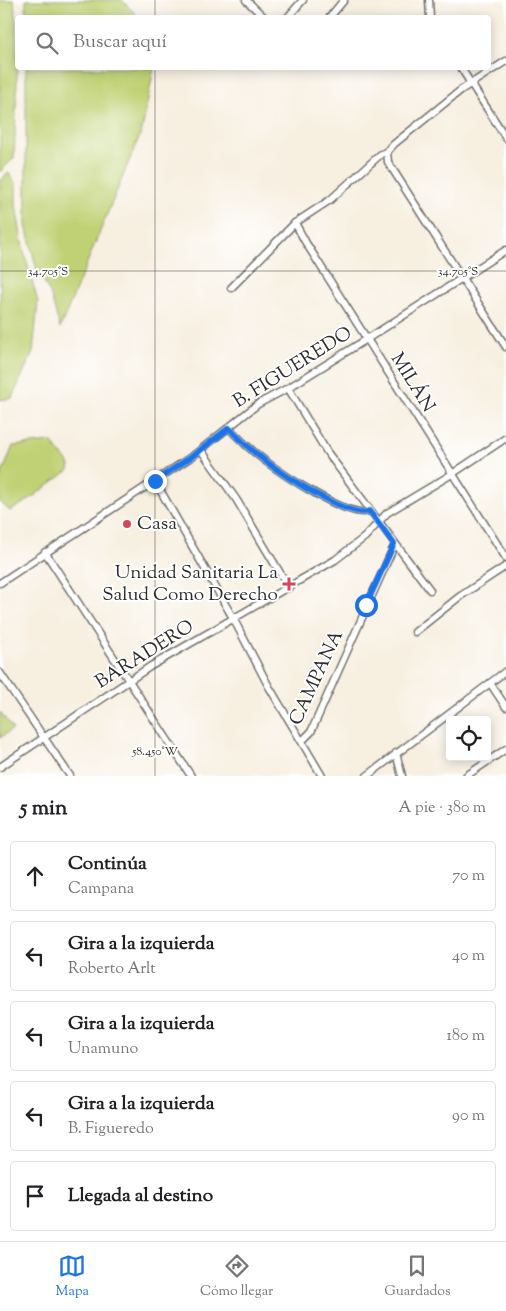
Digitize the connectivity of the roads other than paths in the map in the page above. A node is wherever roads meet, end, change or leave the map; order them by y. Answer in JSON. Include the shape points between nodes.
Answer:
{"nodes":[{"id":1,"x":246,"y":0,"type":"edge"},
{"id":2,"x":257,"y":0,"type":"edge"},
{"id":3,"x":303,"y":0,"type":"edge"},
{"id":4,"x":344,"y":0,"type":"edge"},
{"id":5,"x":429,"y":0,"type":"edge"},
{"id":6,"x":252,"y":6,"type":"junction"},
{"id":7,"x":262,"y":15,"type":"edge"},
{"id":8,"x":290,"y":15,"type":"edge"},
{"id":9,"x":332,"y":15,"type":"edge"},
{"id":10,"x":430,"y":15,"type":"edge"},
{"id":11,"x":506,"y":61,"type":"edge"},
{"id":12,"x":462,"y":70,"type":"edge"},
{"id":13,"x":471,"y":83,"type":"junction"},
{"id":14,"x":506,"y":138,"type":"edge"},
{"id":15,"x":386,"y":152,"type":"junction"},
{"id":16,"x":295,"y":223,"type":"junction"},
{"id":17,"x":506,"y":250,"type":"edge"},
{"id":18,"x":462,"y":278,"type":"junction"},
{"id":19,"x":231,"y":288,"type":"dead end"},
{"id":20,"x":367,"y":340,"type":"junction"},
{"id":21,"x":506,"y":347,"type":"edge"},
{"id":22,"x":288,"y":388,"type":"junction"},
{"id":23,"x":229,"y":428,"type":"junction"},
{"id":24,"x":506,"y":438,"type":"edge"},
{"id":25,"x":201,"y":450,"type":"junction"},
{"id":26,"x":452,"y":474,"type":"junction"},
{"id":27,"x":155,"y":481,"type":"junction"},
{"id":28,"x":370,"y":511,"type":"junction"},
{"id":29,"x":378,"y":522,"type":"junction"},
{"id":30,"x":394,"y":544,"type":"junction"},
{"id":31,"x":45,"y":552,"type":"junction"},
{"id":32,"x":506,"y":558,"type":"edge"},
{"id":33,"x":506,"y":566,"type":"edge"},
{"id":34,"x":0,"y":583,"type":"edge"},
{"id":35,"x":289,"y":588,"type":"junction"},
{"id":36,"x":430,"y":590,"type":"dead end"},
{"id":37,"x":233,"y":618,"type":"junction"},
{"id":38,"x":415,"y":632,"type":"dead end"},
{"id":39,"x":506,"y":671,"type":"edge"},
{"id":40,"x":0,"y":674,"type":"edge"},
{"id":41,"x":129,"y":681,"type":"junction"},
{"id":42,"x":490,"y":683,"type":"junction"},
{"id":43,"x":506,"y":707,"type":"edge"},
{"id":44,"x":44,"y":737,"type":"junction"},
{"id":45,"x":302,"y":742,"type":"junction"},
{"id":46,"x":506,"y":749,"type":"edge"},
{"id":47,"x":396,"y":753,"type":"junction"},
{"id":48,"x":0,"y":767,"type":"edge"},
{"id":49,"x":70,"y":776,"type":"edge"},
{"id":50,"x":191,"y":776,"type":"edge"},
{"id":51,"x":322,"y":776,"type":"edge"},
{"id":52,"x":367,"y":776,"type":"edge"},
{"id":53,"x":402,"y":776,"type":"edge"},
{"id":54,"x":466,"y":776,"type":"edge"}],
"edges":[{"from":1,"to":6,"type":"street"},
{"from":2,"to":6,"type":"street"},
{"from":3,"to":8,"type":"street"},
{"from":4,"to":9,"type":"street"},
{"from":5,"to":10,"type":"street"},
{"from":6,"to":7,"type":"street"},
{"from":11,"to":13,"type":"street"},
{"from":12,"to":13,"type":"street"},
{"from":13,"to":14,"type":"street"},
{"from":13,"to":15,"type":"street"},
{"from":15,"to":16,"type":"street","via":[[330,200]]},
{"from":15,"to":18,"type":"street","via":[[388,162]]},
{"from":16,"to":19,"type":"street"},
{"from":16,"to":20,"type":"street","name":"MILÁN"},
{"from":17,"to":18,"type":"street","name":"B. FIGUEREDO"},
{"from":18,"to":20,"type":"street","name":"B. FIGUEREDO"},
{"from":18,"to":21,"type":"street"},
{"from":20,"to":22,"type":"street","name":"B. FIGUEREDO"},
{"from":20,"to":26,"type":"street","name":"MILÁN"},
{"from":22,"to":23,"type":"street","name":"B. FIGUEREDO","via":[[258,404]]},
{"from":22,"to":28,"type":"street"},
{"from":23,"to":25,"type":"street","name":"B. FIGUEREDO"},
{"from":23,"to":28,"type":"street","via":[[265,461],[309,490],[355,512]]},
{"from":24,"to":26,"type":"street","name":"BARADERO"},
{"from":25,"to":27,"type":"street","name":"B. FIGUEREDO"},
{"from":25,"to":35,"type":"street","via":[[236,499]]},
{"from":26,"to":29,"type":"street","name":"BARADERO","via":[[387,512]]},
{"from":26,"to":32,"type":"street","name":"MILÁN"},
{"from":27,"to":31,"type":"street","name":"B. FIGUEREDO"},
{"from":27,"to":37,"type":"street"},
{"from":28,"to":29,"type":"street"},
{"from":29,"to":30,"type":"street"},
{"from":29,"to":35,"type":"street","name":"BARADERO","via":[[357,544]]},
{"from":30,"to":36,"type":"street"},
{"from":30,"to":45,"type":"street","name":"CAMPANA","via":[[311,732]]},
{"from":31,"to":34,"type":"street","name":"B. FIGUEREDO"},
{"from":31,"to":41,"type":"street"},
{"from":33,"to":38,"type":"street"},
{"from":35,"to":37,"type":"street","name":"BARADERO"},
{"from":37,"to":41,"type":"street","name":"BARADERO"},
{"from":37,"to":45,"type":"street"},
{"from":39,"to":42,"type":"street"},
{"from":40,"to":44,"type":"street"},
{"from":41,"to":44,"type":"street","name":"BARADERO"},
{"from":41,"to":50,"type":"street"},
{"from":42,"to":43,"type":"street"},
{"from":42,"to":47,"type":"street"},
{"from":44,"to":48,"type":"street","name":"BARADERO"},
{"from":44,"to":49,"type":"street"},
{"from":45,"to":51,"type":"street"},
{"from":46,"to":54,"type":"street"},
{"from":47,"to":52,"type":"street"},
{"from":47,"to":53,"type":"street"}]}
